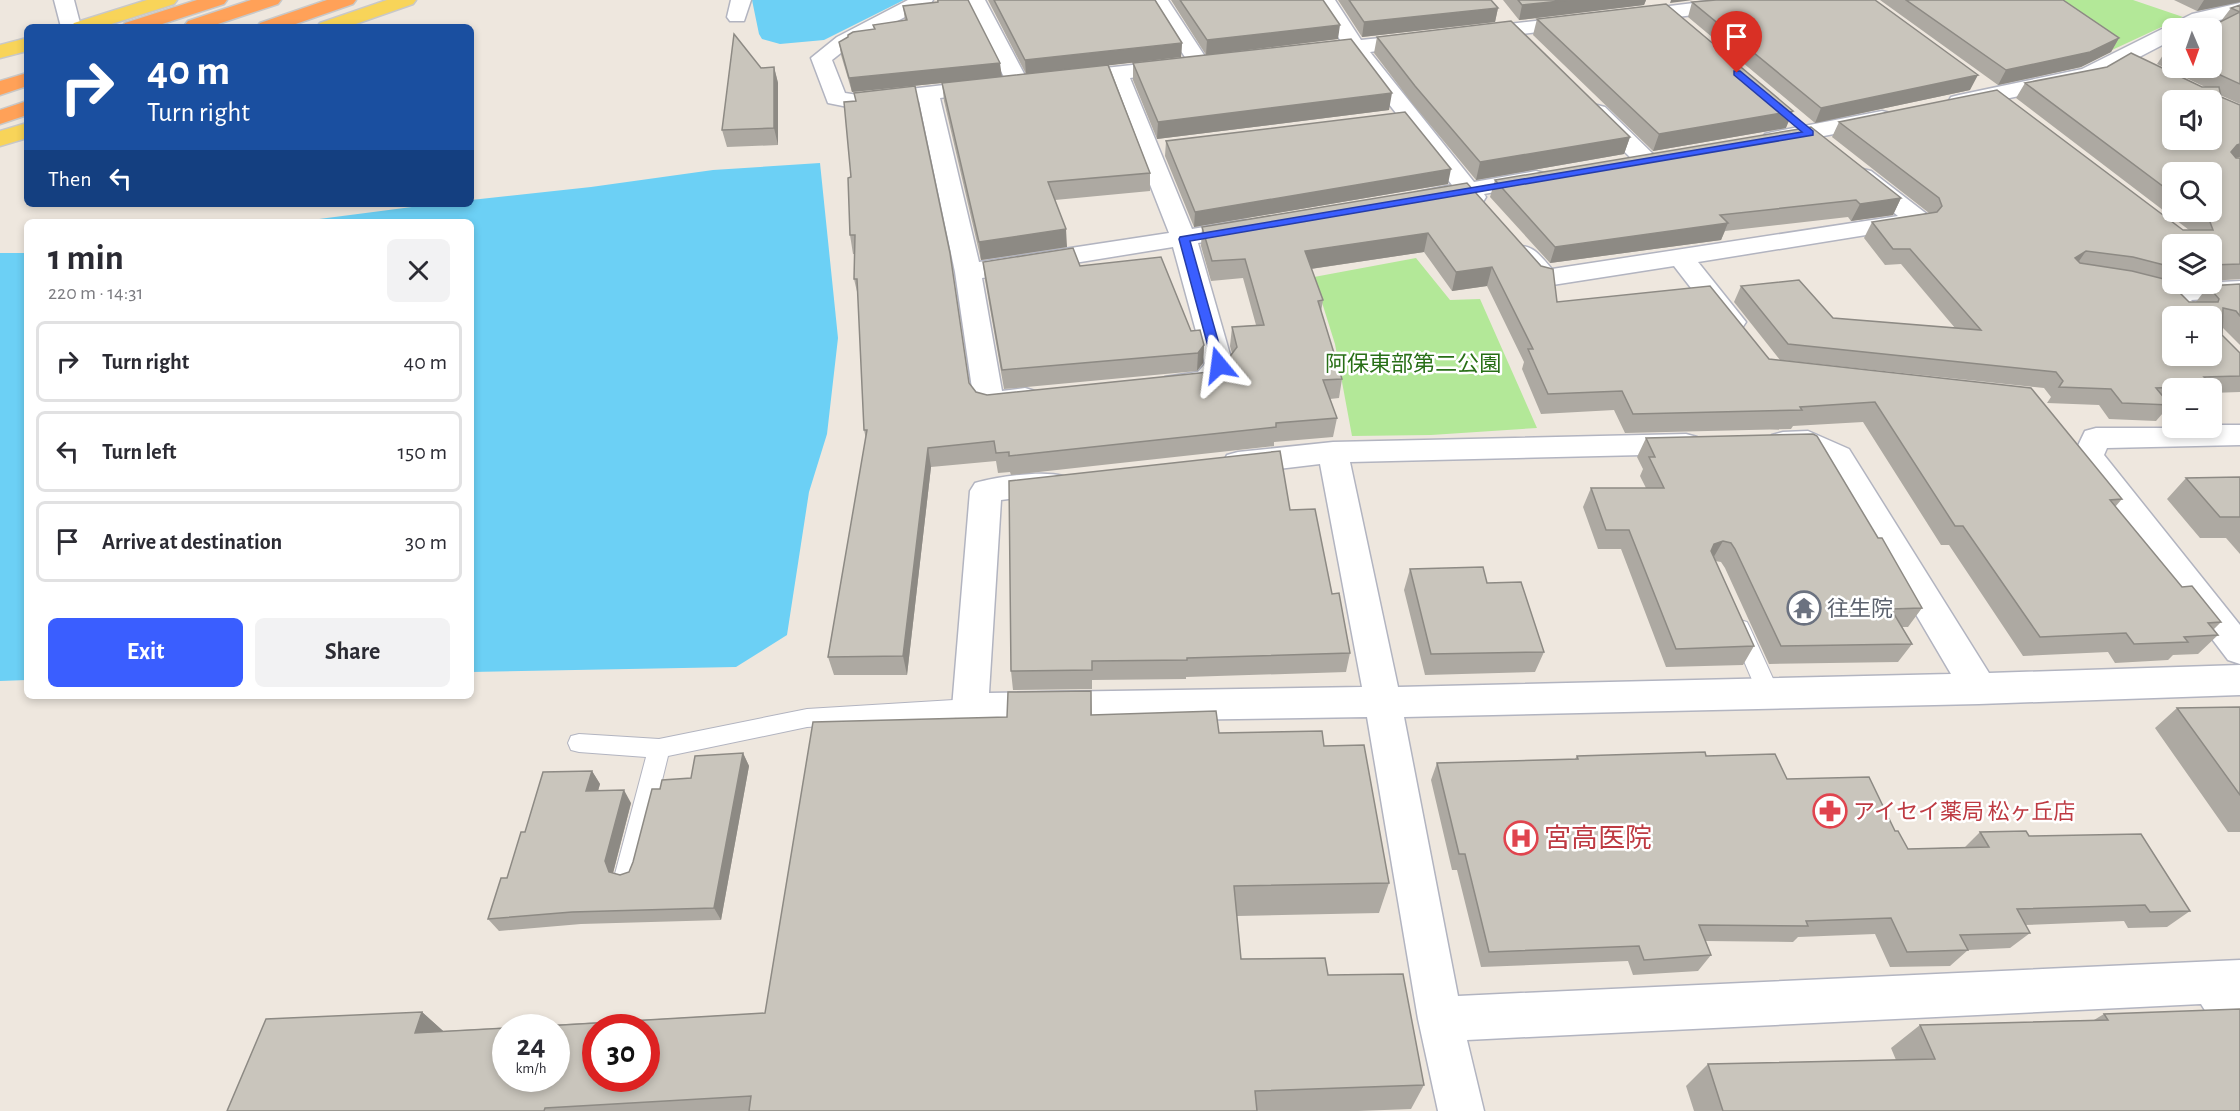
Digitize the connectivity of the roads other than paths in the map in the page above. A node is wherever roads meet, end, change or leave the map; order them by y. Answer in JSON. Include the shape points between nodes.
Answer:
{"nodes":[{"id":1,"x":64,"y":0,"type":"edge"},
{"id":2,"x":167,"y":0,"type":"edge"},
{"id":3,"x":217,"y":0,"type":"edge"},
{"id":4,"x":271,"y":0,"type":"edge"},
{"id":5,"x":346,"y":0,"type":"edge"},
{"id":6,"x":406,"y":0,"type":"edge"},
{"id":7,"x":923,"y":0,"type":"edge"},
{"id":8,"x":975,"y":0,"type":"edge"},
{"id":9,"x":1158,"y":0,"type":"edge"},
{"id":10,"x":1325,"y":0,"type":"edge"},
{"id":11,"x":1766,"y":0,"type":"edge"},
{"id":12,"x":1658,"y":6,"type":"edge"},
{"id":13,"x":1496,"y":7,"type":"edge"},
{"id":14,"x":2235,"y":13,"type":"edge"},
{"id":15,"x":2199,"y":18,"type":"edge"},
{"id":16,"x":70,"y":24,"type":"edge"},
{"id":17,"x":91,"y":24,"type":"edge"},
{"id":18,"x":141,"y":24,"type":"edge"},
{"id":19,"x":197,"y":24,"type":"edge"},
{"id":20,"x":276,"y":24,"type":"edge"},
{"id":21,"x":336,"y":24,"type":"edge"},
{"id":22,"x":1683,"y":28,"type":"edge"},
{"id":23,"x":1513,"y":30,"type":"junction"},
{"id":24,"x":1457,"y":36,"type":"edge"},
{"id":25,"x":2162,"y":37,"type":"edge"},
{"id":26,"x":1434,"y":38,"type":"edge"},
{"id":27,"x":24,"y":45,"type":"edge"},
{"id":28,"x":1530,"y":46,"type":"edge"},
{"id":29,"x":1355,"y":47,"type":"junction"},
{"id":30,"x":0,"y":52,"type":"edge"},
{"id":31,"x":1288,"y":54,"type":"edge"},
{"id":32,"x":2122,"y":57,"type":"junction"},
{"id":33,"x":24,"y":61,"type":"edge"},
{"id":34,"x":1221,"y":62,"type":"edge"},
{"id":35,"x":1199,"y":64,"type":"junction"},
{"id":36,"x":2141,"y":67,"type":"edge"},
{"id":37,"x":0,"y":68,"type":"edge"},
{"id":38,"x":1117,"y":72,"type":"junction"},
{"id":39,"x":1966,"y":75,"type":"edge"},
{"id":40,"x":24,"y":80,"type":"edge"},
{"id":41,"x":1018,"y":83,"type":"junction"},
{"id":42,"x":0,"y":88,"type":"edge"},
{"id":43,"x":928,"y":92,"type":"junction"},
{"id":44,"x":1580,"y":95,"type":"edge"},
{"id":45,"x":2003,"y":102,"type":"junction"},
{"id":46,"x":1936,"y":107,"type":"edge"},
{"id":47,"x":24,"y":109,"type":"edge"},
{"id":48,"x":1902,"y":114,"type":"edge"},
{"id":49,"x":0,"y":117,"type":"edge"},
{"id":50,"x":1410,"y":117,"type":"junction"},
{"id":51,"x":1387,"y":119,"type":"edge"},
{"id":52,"x":1800,"y":126,"type":"junction"},
{"id":53,"x":24,"y":131,"type":"edge"},
{"id":54,"x":0,"y":139,"type":"edge"},
{"id":55,"x":1751,"y":143,"type":"edge"},
{"id":56,"x":1669,"y":156,"type":"edge"},
{"id":57,"x":1556,"y":175,"type":"edge"},
{"id":58,"x":1467,"y":190,"type":"junction"},
{"id":59,"x":1408,"y":200,"type":"edge"},
{"id":60,"x":1267,"y":225,"type":"edge"},
{"id":61,"x":1184,"y":239,"type":"junction"},
{"id":62,"x":1680,"y":258,"type":"junction"},
{"id":63,"x":968,"y":272,"type":"junction"},
{"id":64,"x":2222,"y":272,"type":"edge"},
{"id":65,"x":2240,"y":288,"type":"edge"},
{"id":66,"x":2178,"y":300,"type":"edge"},
{"id":67,"x":1750,"y":344,"type":"edge"},
{"id":68,"x":1150,"y":387,"type":"edge"},
{"id":69,"x":1046,"y":396,"type":"edge"},
{"id":70,"x":2240,"y":435,"type":"edge"},
{"id":71,"x":1749,"y":442,"type":"edge"},
{"id":72,"x":1713,"y":443,"type":"edge"},
{"id":73,"x":1333,"y":452,"type":"junction"},
{"id":74,"x":1206,"y":467,"type":"edge"},
{"id":75,"x":1078,"y":481,"type":"edge"},
{"id":76,"x":1732,"y":611,"type":"edge"},
{"id":77,"x":2240,"y":650,"type":"edge"},
{"id":78,"x":2240,"y":680,"type":"edge"},
{"id":79,"x":1979,"y":689,"type":"junction"},
{"id":80,"x":1769,"y":694,"type":"junction"},
{"id":81,"x":1383,"y":702,"type":"junction"},
{"id":82,"x":970,"y":708,"type":"junction"},
{"id":83,"x":579,"y":743,"type":"dead end"},
{"id":84,"x":659,"y":748,"type":"junction"},
{"id":85,"x":627,"y":874,"type":"edge"},
{"id":86,"x":2226,"y":981,"type":"edge"},
{"id":87,"x":1440,"y":1020,"type":"junction"},
{"id":88,"x":2240,"y":1025,"type":"edge"},
{"id":89,"x":1461,"y":1111,"type":"edge"}],
"edges":[{"from":1,"to":16,"type":"street"},
{"from":2,"to":17,"type":"main road"},
{"from":3,"to":18,"type":"highway"},
{"from":4,"to":19,"type":"highway"},
{"from":5,"to":20,"type":"highway"},
{"from":6,"to":21,"type":"main road"},
{"from":7,"to":43,"type":"street","via":[[844,41],[821,58],[836,99],[858,102]]},
{"from":8,"to":41,"type":"street"},
{"from":9,"to":35,"type":"street"},
{"from":10,"to":29,"type":"street"},
{"from":11,"to":12,"type":"street"},
{"from":12,"to":22,"type":"street"},
{"from":12,"to":23,"type":"street","via":[[1601,20]]},
{"from":13,"to":23,"type":"street"},
{"from":14,"to":15,"type":"street"},
{"from":23,"to":24,"type":"street"},
{"from":23,"to":28,"type":"street"},
{"from":25,"to":32,"type":"street"},
{"from":26,"to":29,"type":"street"},
{"from":27,"to":30,"type":"main road"},
{"from":29,"to":31,"type":"street"},
{"from":29,"to":50,"type":"street"},
{"from":32,"to":36,"type":"street"},
{"from":32,"to":45,"type":"street","via":[[2089,74]]},
{"from":33,"to":37,"type":"highway"},
{"from":34,"to":35,"type":"street"},
{"from":35,"to":38,"type":"street"},
{"from":38,"to":41,"type":"street"},
{"from":38,"to":61,"type":"street","via":[[1159,148]]},
{"from":39,"to":45,"type":"street"},
{"from":40,"to":42,"type":"highway"},
{"from":41,"to":43,"type":"street"},
{"from":43,"to":63,"type":"street"},
{"from":44,"to":56,"type":"street","via":[[1635,162]]},
{"from":45,"to":46,"type":"street"},
{"from":47,"to":49,"type":"highway"},
{"from":48,"to":52,"type":"street"},
{"from":50,"to":51,"type":"street"},
{"from":50,"to":58,"type":"street"},
{"from":52,"to":55,"type":"street"},
{"from":52,"to":62,"type":"street","via":[[1919,220]]},
{"from":53,"to":54,"type":"main road"},
{"from":57,"to":58,"type":"street"},
{"from":58,"to":59,"type":"street"},
{"from":58,"to":62,"type":"street","via":[[1545,279]]},
{"from":60,"to":61,"type":"street"},
{"from":61,"to":63,"type":"street"},
{"from":61,"to":68,"type":"street","via":[[1219,365],[1207,381]]},
{"from":62,"to":67,"type":"street"},
{"from":63,"to":69,"type":"street","via":[[989,402]]},
{"from":64,"to":65,"type":"street"},
{"from":65,"to":66,"type":"street","via":[[2185,291]]},
{"from":70,"to":77,"type":"street","via":[[2096,438],[2088,456]]},
{"from":71,"to":79,"type":"street","via":[[1808,441],[1838,456]]},
{"from":72,"to":73,"type":"street"},
{"from":73,"to":74,"type":"street"},
{"from":73,"to":81,"type":"street"},
{"from":75,"to":82,"type":"street","via":[[986,491]]},
{"from":76,"to":80,"type":"lane"},
{"from":78,"to":79,"type":"street"},
{"from":79,"to":80,"type":"street"},
{"from":80,"to":81,"type":"street"},
{"from":81,"to":82,"type":"street"},
{"from":81,"to":87,"type":"street"},
{"from":82,"to":84,"type":"lane","via":[[807,718]]},
{"from":83,"to":84,"type":"lane"},
{"from":84,"to":85,"type":"lane"},
{"from":86,"to":87,"type":"street"},
{"from":86,"to":88,"type":"street"},
{"from":87,"to":89,"type":"street"}]}
